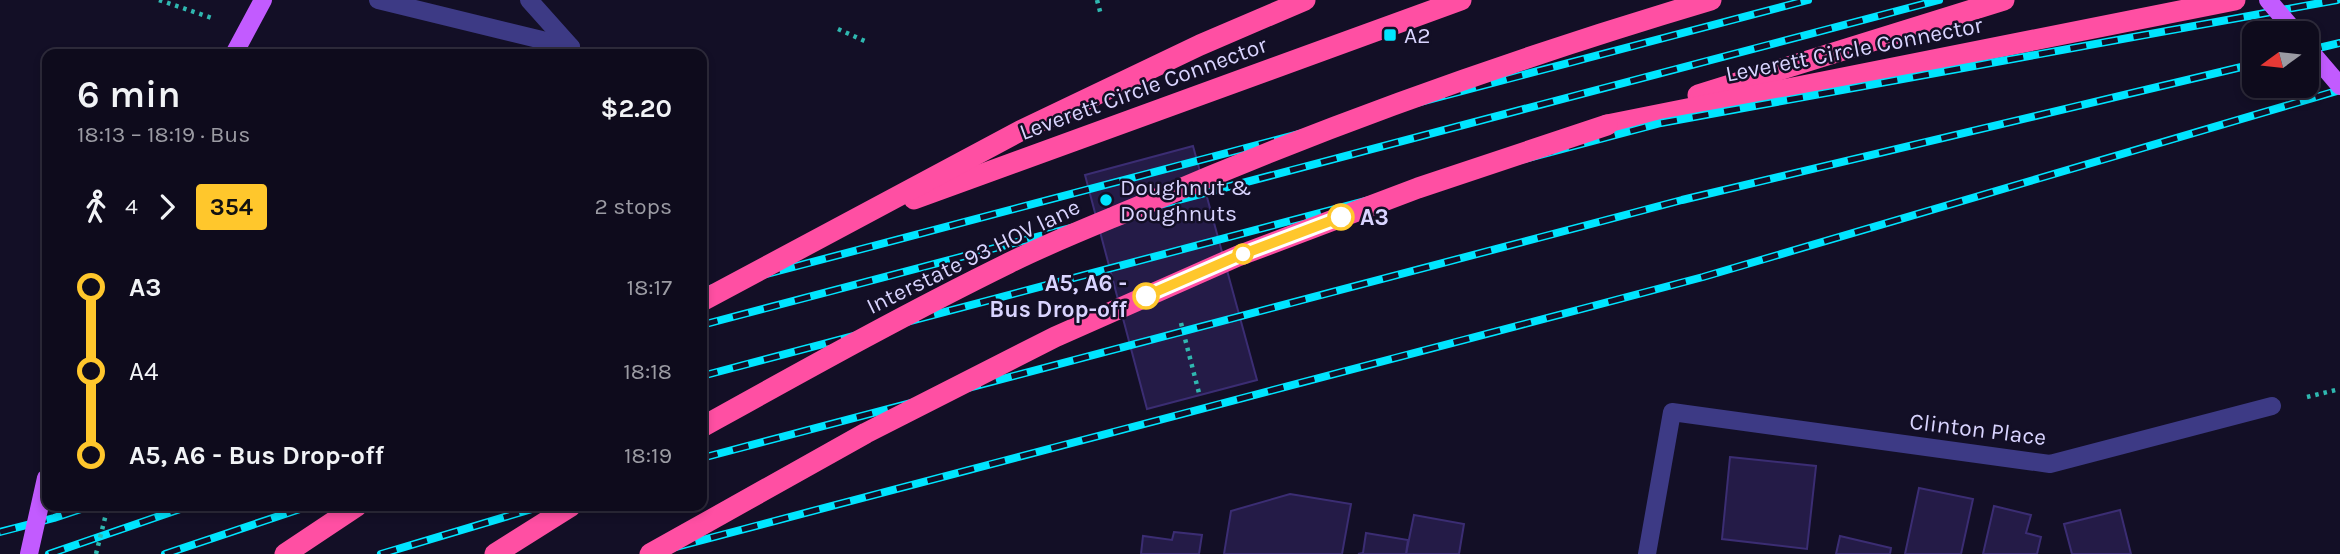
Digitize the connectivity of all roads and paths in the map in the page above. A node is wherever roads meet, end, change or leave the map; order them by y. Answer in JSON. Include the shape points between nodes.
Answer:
{"nodes":[{"id":1,"x":159,"y":0,"type":"edge"},
{"id":2,"x":263,"y":0,"type":"edge"},
{"id":3,"x":529,"y":0,"type":"edge"},
{"id":4,"x":1097,"y":0,"type":"edge"},
{"id":5,"x":1305,"y":0,"type":"edge"},
{"id":6,"x":1461,"y":0,"type":"edge"},
{"id":7,"x":1712,"y":0,"type":"edge"},
{"id":8,"x":2004,"y":0,"type":"edge"},
{"id":9,"x":2235,"y":0,"type":"edge"},
{"id":10,"x":2268,"y":0,"type":"edge"},
{"id":11,"x":386,"y":1,"type":"edge"},
{"id":12,"x":1101,"y":15,"type":"dead end"},
{"id":13,"x":212,"y":19,"type":"dead end"},
{"id":14,"x":2286,"y":21,"type":"edge"},
{"id":15,"x":838,"y":29,"type":"dead end"},
{"id":16,"x":867,"y":42,"type":"dead end"},
{"id":17,"x":237,"y":49,"type":"edge"},
{"id":18,"x":2319,"y":61,"type":"edge"},
{"id":19,"x":2340,"y":86,"type":"edge"},
{"id":20,"x":1606,"y":125,"type":"junction"},
{"id":21,"x":843,"y":225,"type":"junction"},
{"id":22,"x":707,"y":298,"type":"edge"},
{"id":23,"x":2272,"y":406,"type":"dead end"},
{"id":24,"x":707,"y":424,"type":"edge"},
{"id":25,"x":42,"y":498,"type":"edge"},
{"id":26,"x":107,"y":511,"type":"edge"},
{"id":27,"x":350,"y":511,"type":"edge"},
{"id":28,"x":563,"y":511,"type":"edge"},
{"id":29,"x":29,"y":554,"type":"edge"},
{"id":30,"x":96,"y":554,"type":"edge"},
{"id":31,"x":285,"y":554,"type":"edge"},
{"id":32,"x":495,"y":554,"type":"edge"},
{"id":33,"x":650,"y":554,"type":"edge"},
{"id":34,"x":1647,"y":554,"type":"edge"}],
"edges":[{"from":1,"to":13,"type":"path"},
{"from":2,"to":17,"type":"main road"},
{"from":3,"to":11,"type":"street","via":[[570,47]]},
{"from":4,"to":12,"type":"path"},
{"from":5,"to":21,"type":"highway","bridge":true,"via":[[1020,131]]},
{"from":6,"to":21,"type":"highway","name":"Leverett Circle Connector","bridge":true},
{"from":7,"to":24,"type":"highway","name":"Interstate 93 HOV lane","bridge":true,"via":[[1586,37],[1395,103],[1201,180],[1010,262]]},
{"from":8,"to":20,"type":"highway"},
{"from":9,"to":20,"type":"highway","name":"Leverett Circle Connector"},
{"from":10,"to":14,"type":"main road","bridge":true},
{"from":15,"to":16,"type":"path"},
{"from":18,"to":19,"type":"main road","bridge":true},
{"from":20,"to":33,"type":"highway","bridge":true,"via":[[1418,188],[1251,251],[1055,337],[866,433]]},
{"from":21,"to":22,"type":"highway","bridge":true},
{"from":23,"to":34,"type":"street","name":"Clinton Place","via":[[2050,464],[1672,412]]},
{"from":25,"to":29,"type":"main road","bridge":true},
{"from":26,"to":30,"type":"path","bridge":true},
{"from":27,"to":31,"type":"highway"},
{"from":28,"to":32,"type":"highway"}]}
